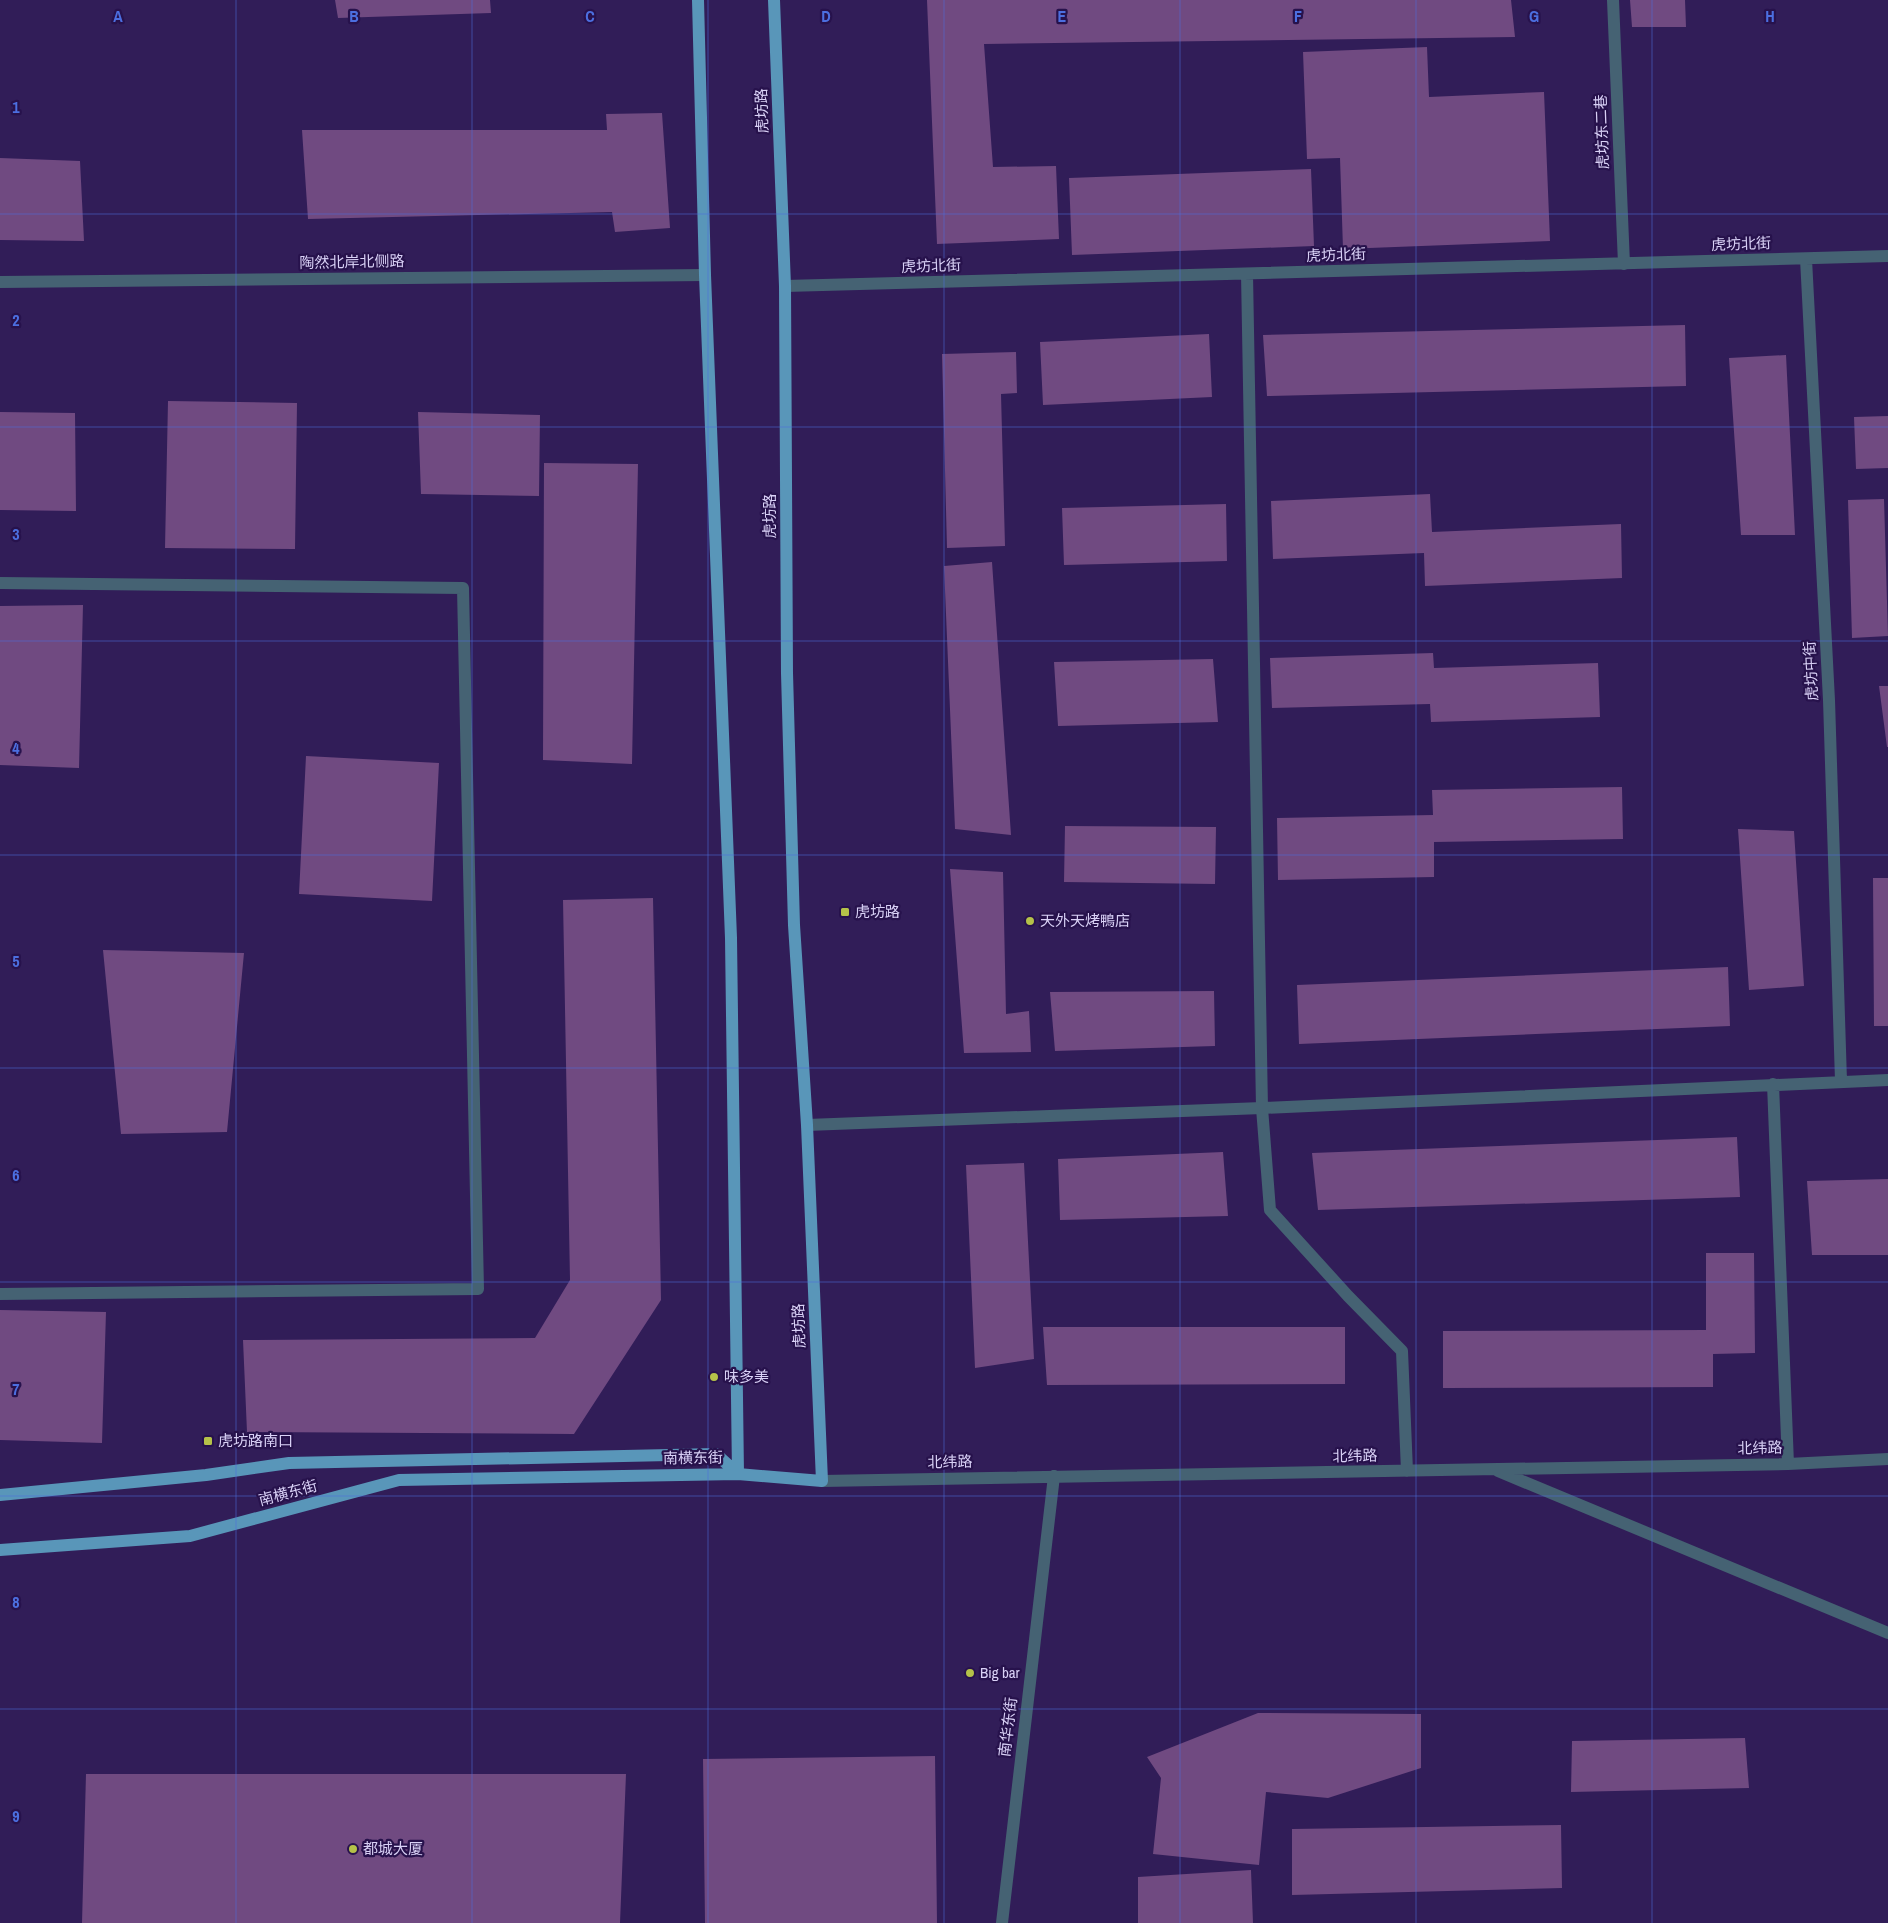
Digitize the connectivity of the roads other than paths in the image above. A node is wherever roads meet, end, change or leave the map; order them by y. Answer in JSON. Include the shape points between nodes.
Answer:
{"nodes":[{"id":1,"x":698,"y":0,"type":"edge"},
{"id":2,"x":774,"y":0,"type":"edge"},
{"id":3,"x":1613,"y":0,"type":"edge"},
{"id":4,"x":1888,"y":256,"type":"edge"},
{"id":5,"x":1806,"y":259,"type":"junction"},
{"id":6,"x":1624,"y":264,"type":"junction"},
{"id":7,"x":1247,"y":274,"type":"junction"},
{"id":8,"x":705,"y":275,"type":"junction"},
{"id":9,"x":0,"y":282,"type":"edge"},
{"id":10,"x":784,"y":286,"type":"junction"},
{"id":11,"x":0,"y":583,"type":"edge"},
{"id":12,"x":1888,"y":1080,"type":"edge"},
{"id":13,"x":1841,"y":1081,"type":"junction"},
{"id":14,"x":1772,"y":1084,"type":"junction"},
{"id":15,"x":1262,"y":1108,"type":"junction"},
{"id":16,"x":807,"y":1125,"type":"junction"},
{"id":17,"x":0,"y":1294,"type":"edge"},
{"id":18,"x":1888,"y":1459,"type":"edge"},
{"id":19,"x":1788,"y":1464,"type":"junction"},
{"id":20,"x":1493,"y":1470,"type":"junction"},
{"id":21,"x":1407,"y":1471,"type":"junction"},
{"id":22,"x":738,"y":1474,"type":"junction"},
{"id":23,"x":1054,"y":1476,"type":"junction"},
{"id":24,"x":822,"y":1481,"type":"junction"},
{"id":25,"x":0,"y":1495,"type":"edge"},
{"id":26,"x":0,"y":1550,"type":"edge"},
{"id":27,"x":1888,"y":1633,"type":"edge"},
{"id":28,"x":1002,"y":1923,"type":"edge"}],
"edges":[{"from":1,"to":8,"type":"main road"},
{"from":2,"to":10,"type":"main road","name":"虎坊路"},
{"from":3,"to":6,"type":"street","name":"虎坊东二巷"},
{"from":4,"to":5,"type":"street","name":"虎坊北街"},
{"from":5,"to":6,"type":"street","name":"虎坊北街"},
{"from":5,"to":13,"type":"street","name":"虎坊中街","via":[[1828,700]]},
{"from":6,"to":7,"type":"street","name":"虎坊北街"},
{"from":7,"to":10,"type":"street","name":"虎坊北街"},
{"from":7,"to":15,"type":"street"},
{"from":8,"to":9,"type":"street","name":"陶然北岸北侧路"},
{"from":8,"to":22,"type":"main road","via":[[731,938]]},
{"from":10,"to":16,"type":"main road","name":"虎坊路","via":[[787,682],[794,925]]},
{"from":11,"to":17,"type":"street","via":[[463,588],[478,1289]]},
{"from":12,"to":13,"type":"street"},
{"from":13,"to":14,"type":"street"},
{"from":14,"to":15,"type":"street"},
{"from":14,"to":19,"type":"street"},
{"from":15,"to":16,"type":"street"},
{"from":15,"to":21,"type":"street","via":[[1270,1210],[1402,1351]]},
{"from":16,"to":24,"type":"main road","name":"虎坊路"},
{"from":18,"to":19,"type":"street","name":"北纬路"},
{"from":19,"to":20,"type":"street","name":"北纬路"},
{"from":20,"to":21,"type":"street","name":"北纬路"},
{"from":20,"to":27,"type":"street"},
{"from":21,"to":23,"type":"street","name":"北纬路"},
{"from":22,"to":24,"type":"main road"},
{"from":22,"to":25,"type":"main road","name":"南横东街","via":[[716,1454],[289,1463]]},
{"from":22,"to":26,"type":"main road","name":"南横东街","via":[[400,1480],[190,1536]]},
{"from":23,"to":24,"type":"street","name":"北纬路"},
{"from":23,"to":28,"type":"street","name":"南华东街"}]}
